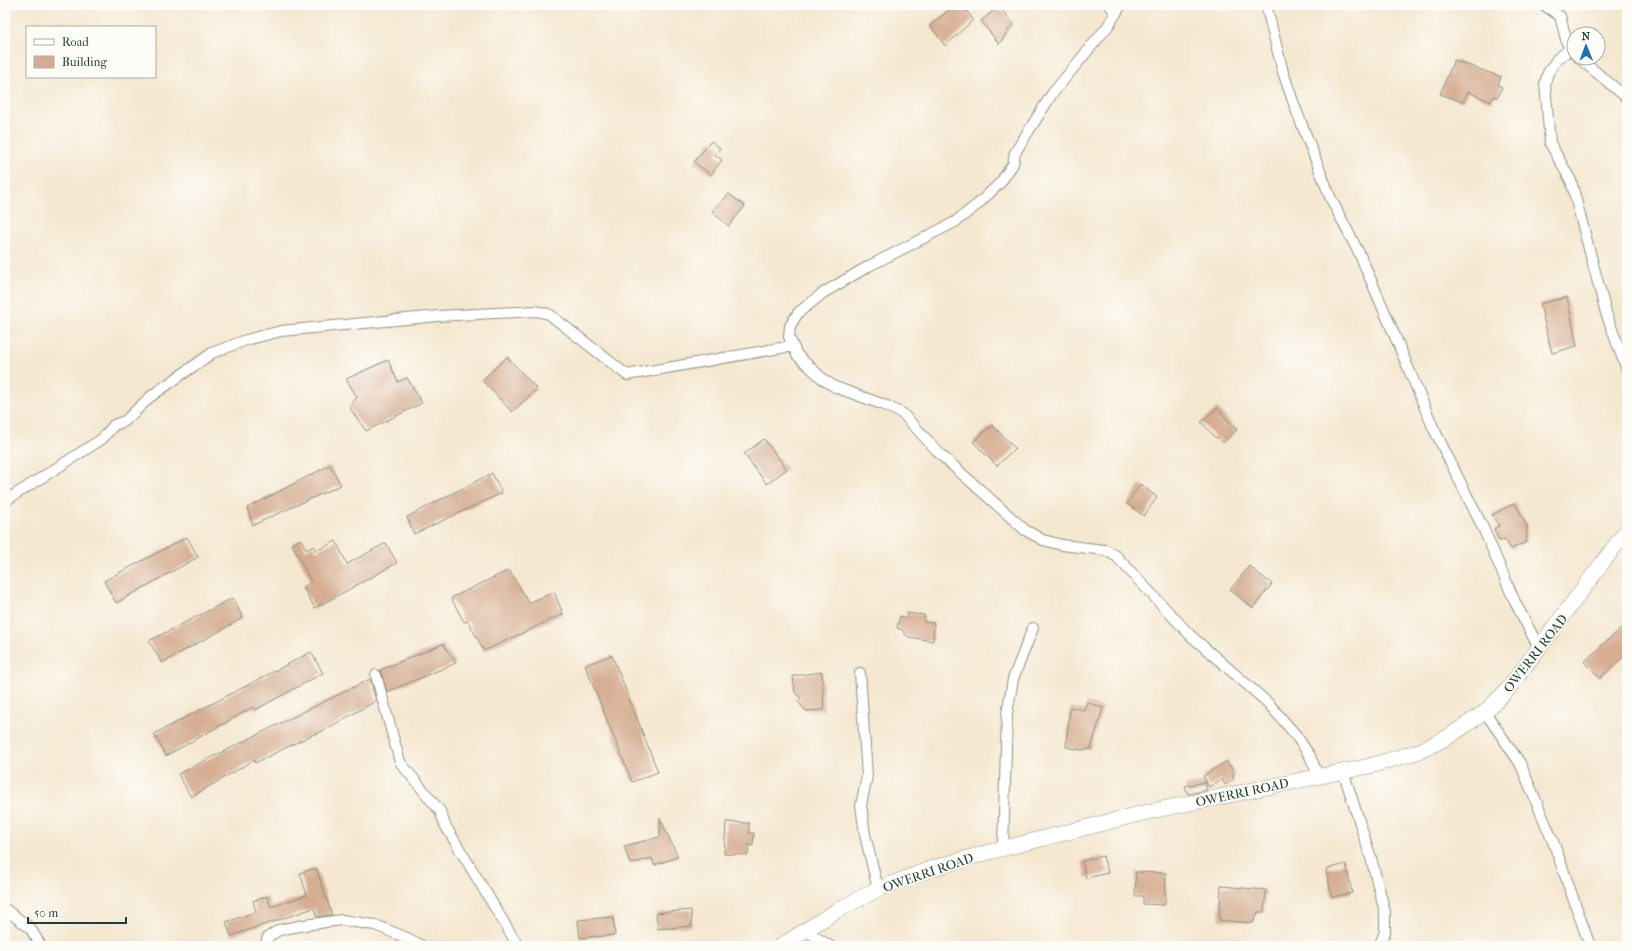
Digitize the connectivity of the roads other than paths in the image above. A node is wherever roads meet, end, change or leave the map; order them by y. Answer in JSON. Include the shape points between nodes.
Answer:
{"nodes":[{"id":1,"x":1266,"y":5,"type":"edge"},
{"id":2,"x":1544,"y":5,"type":"edge"},
{"id":3,"x":1116,"y":8,"type":"edge"},
{"id":4,"x":1566,"y":38,"type":"edge"},
{"id":5,"x":1566,"y":54,"type":"edge"},
{"id":6,"x":1589,"y":66,"type":"edge"},
{"id":7,"x":1627,"y":98,"type":"edge"},
{"id":8,"x":792,"y":346,"type":"junction"},
{"id":9,"x":1627,"y":370,"type":"edge"},
{"id":10,"x":5,"y":501,"type":"edge"},
{"id":11,"x":1627,"y":530,"type":"edge"},
{"id":12,"x":1033,"y":628,"type":"dead end"},
{"id":13,"x":1540,"y":648,"type":"junction"},
{"id":14,"x":860,"y":672,"type":"dead end"},
{"id":15,"x":376,"y":675,"type":"dead end"},
{"id":16,"x":1485,"y":712,"type":"junction"},
{"id":17,"x":1343,"y":771,"type":"junction"},
{"id":18,"x":1318,"y":775,"type":"junction"},
{"id":19,"x":1003,"y":848,"type":"junction"},
{"id":20,"x":878,"y":889,"type":"junction"},
{"id":21,"x":5,"y":909,"type":"edge"},
{"id":22,"x":806,"y":931,"type":"junction"},
{"id":23,"x":41,"y":946,"type":"edge"},
{"id":24,"x":265,"y":946,"type":"edge"},
{"id":25,"x":422,"y":946,"type":"edge"},
{"id":26,"x":518,"y":946,"type":"edge"},
{"id":27,"x":781,"y":946,"type":"edge"},
{"id":28,"x":830,"y":946,"type":"edge"},
{"id":29,"x":1379,"y":946,"type":"edge"},
{"id":30,"x":1590,"y":946,"type":"edge"}],
"edges":[{"from":1,"to":13,"type":"street","via":[[1295,108],[1331,199],[1360,255],[1433,427],[1484,530],[1515,602]]},
{"from":2,"to":4,"type":"street","via":[[1563,20]]},
{"from":3,"to":8,"type":"street","via":[[1076,67],[1052,94],[1015,153],[1013,164],[1000,183],[955,222],[823,293],[798,313],[790,326],[789,337]]},
{"from":5,"to":9,"type":"street","via":[[1557,59],[1548,73],[1546,83],[1550,143],[1571,181],[1606,313]]},
{"from":6,"to":7,"type":"street"},
{"from":8,"to":10,"type":"street","via":[[627,375],[549,314],[536,311],[438,316],[281,331],[246,340],[212,353],[150,397],[125,421],[114,424],[102,439]]},
{"from":8,"to":18,"type":"street","via":[[807,365],[835,387],[903,414],[941,455],[1025,530],[1043,540],[1105,550],[1116,556],[1190,635],[1268,703],[1295,734],[1310,756]]},
{"from":11,"to":13,"type":"main road","name":"OWERRI ROAD"},
{"from":12,"to":19,"type":"street","via":[[1013,679],[1007,714]]},
{"from":13,"to":16,"type":"main road","name":"OWERRI ROAD","via":[[1508,689]]},
{"from":14,"to":20,"type":"street","via":[[867,776],[861,805],[865,835]]},
{"from":15,"to":26,"type":"street","via":[[400,762],[440,811],[445,825]]},
{"from":16,"to":17,"type":"main road","name":"OWERRI ROAD","via":[[1448,737],[1420,750],[1370,766]]},
{"from":16,"to":30,"type":"street","via":[[1520,763],[1554,844]]},
{"from":17,"to":18,"type":"main road","name":"OWERRI ROAD"},
{"from":17,"to":29,"type":"street","via":[[1385,912],[1385,932]]},
{"from":18,"to":19,"type":"main road","name":"OWERRI ROAD","via":[[1147,812]]},
{"from":19,"to":20,"type":"main road","name":"OWERRI ROAD","via":[[930,869]]},
{"from":20,"to":22,"type":"main road","name":"OWERRI ROAD","via":[[836,911]]},
{"from":21,"to":23,"type":"street","via":[[30,928]]},
{"from":22,"to":27,"type":"main road","name":"OWERRI ROAD"},
{"from":22,"to":28,"type":"street"},
{"from":24,"to":25,"type":"street","via":[[268,937],[279,930],[304,924],[342,920],[375,925]]}]}
